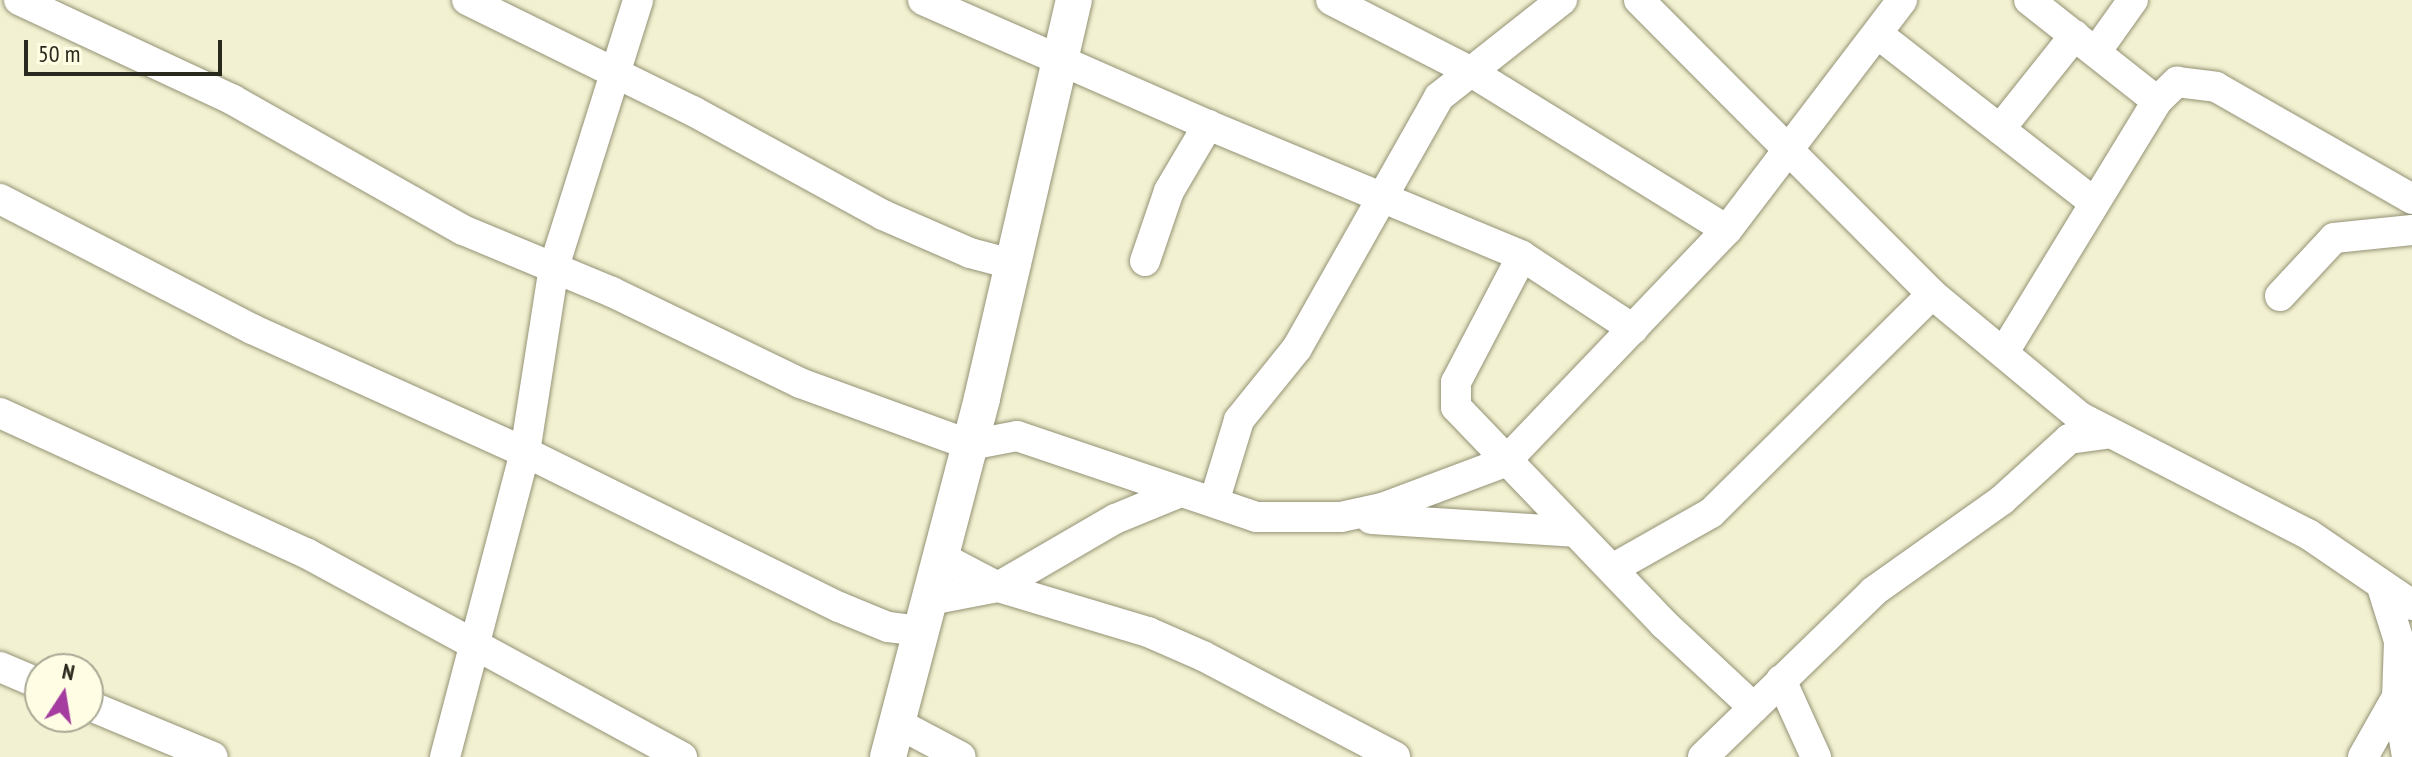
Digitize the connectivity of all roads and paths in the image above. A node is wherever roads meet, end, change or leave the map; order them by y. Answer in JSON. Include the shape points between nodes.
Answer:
{"nodes":[{"id":1,"x":19,"y":0,"type":"edge"},
{"id":2,"x":467,"y":0,"type":"edge"},
{"id":3,"x":638,"y":0,"type":"edge"},
{"id":4,"x":923,"y":0,"type":"edge"},
{"id":5,"x":1074,"y":0,"type":"edge"},
{"id":6,"x":1331,"y":0,"type":"edge"},
{"id":7,"x":1562,"y":0,"type":"edge"},
{"id":8,"x":1639,"y":0,"type":"edge"},
{"id":9,"x":1902,"y":0,"type":"edge"},
{"id":10,"x":2029,"y":0,"type":"edge"},
{"id":11,"x":2133,"y":0,"type":"edge"},
{"id":12,"x":1879,"y":35,"type":"junction"},
{"id":13,"x":2087,"y":42,"type":"junction"},
{"id":14,"x":1062,"y":63,"type":"junction"},
{"id":15,"x":1468,"y":70,"type":"junction"},
{"id":16,"x":617,"y":73,"type":"junction"},
{"id":17,"x":2157,"y":101,"type":"junction"},
{"id":18,"x":1208,"y":125,"type":"junction"},
{"id":19,"x":2000,"y":129,"type":"junction"},
{"id":20,"x":1789,"y":148,"type":"junction"},
{"id":21,"x":1383,"y":196,"type":"junction"},
{"id":22,"x":0,"y":199,"type":"edge"},
{"id":23,"x":2412,"y":199,"type":"edge"},
{"id":24,"x":2092,"y":201,"type":"junction"},
{"id":25,"x":1727,"y":230,"type":"junction"},
{"id":26,"x":2412,"y":230,"type":"edge"},
{"id":27,"x":1522,"y":256,"type":"junction"},
{"id":28,"x":1145,"y":261,"type":"dead end"},
{"id":29,"x":1015,"y":265,"type":"junction"},
{"id":30,"x":554,"y":267,"type":"junction"},
{"id":31,"x":1932,"y":294,"type":"junction"},
{"id":32,"x":2280,"y":296,"type":"dead end"},
{"id":33,"x":1633,"y":329,"type":"junction"},
{"id":34,"x":2004,"y":352,"type":"junction"},
{"id":35,"x":2063,"y":403,"type":"junction"},
{"id":36,"x":0,"y":413,"type":"edge"},
{"id":37,"x":2104,"y":434,"type":"junction"},
{"id":38,"x":2069,"y":439,"type":"junction"},
{"id":39,"x":970,"y":445,"type":"junction"},
{"id":40,"x":525,"y":452,"type":"junction"},
{"id":41,"x":1505,"y":462,"type":"junction"},
{"id":42,"x":1178,"y":493,"type":"junction"},
{"id":43,"x":1214,"y":502,"type":"junction"},
{"id":44,"x":1341,"y":517,"type":"junction"},
{"id":45,"x":1575,"y":532,"type":"junction"},
{"id":46,"x":941,"y":557,"type":"junction"},
{"id":47,"x":1612,"y":569,"type":"junction"},
{"id":48,"x":998,"y":587,"type":"junction"},
{"id":49,"x":2383,"y":590,"type":"junction"},
{"id":50,"x":2412,"y":605,"type":"edge"},
{"id":51,"x":926,"y":615,"type":"junction"},
{"id":52,"x":2406,"y":638,"type":"edge"},
{"id":53,"x":477,"y":650,"type":"junction"},
{"id":54,"x":0,"y":667,"type":"edge"},
{"id":55,"x":24,"y":677,"type":"edge"},
{"id":56,"x":1781,"y":680,"type":"junction"},
{"id":57,"x":2397,"y":697,"type":"junction"},
{"id":58,"x":1754,"y":708,"type":"junction"},
{"id":59,"x":104,"y":712,"type":"edge"},
{"id":60,"x":893,"y":740,"type":"edge"},
{"id":61,"x":213,"y":757,"type":"edge"},
{"id":62,"x":445,"y":757,"type":"edge"},
{"id":63,"x":682,"y":757,"type":"edge"},
{"id":64,"x":961,"y":757,"type":"edge"},
{"id":65,"x":1395,"y":757,"type":"edge"},
{"id":66,"x":1703,"y":757,"type":"edge"},
{"id":67,"x":1816,"y":757,"type":"edge"},
{"id":68,"x":2363,"y":757,"type":"edge"},
{"id":69,"x":2407,"y":757,"type":"edge"}],
"edges":[{"from":1,"to":30,"type":"street","via":[[233,100],[463,230]]},
{"from":2,"to":16,"type":"street"},
{"from":3,"to":16,"type":"street"},
{"from":4,"to":14,"type":"street"},
{"from":5,"to":14,"type":"street"},
{"from":6,"to":15,"type":"street"},
{"from":7,"to":15,"type":"street"},
{"from":8,"to":20,"type":"street"},
{"from":9,"to":12,"type":"street"},
{"from":10,"to":13,"type":"street"},
{"from":11,"to":13,"type":"street"},
{"from":12,"to":19,"type":"street"},
{"from":12,"to":20,"type":"street"},
{"from":13,"to":17,"type":"street"},
{"from":13,"to":19,"type":"street"},
{"from":14,"to":18,"type":"street"},
{"from":14,"to":29,"type":"street"},
{"from":15,"to":21,"type":"street","via":[[1439,97]]},
{"from":15,"to":25,"type":"street"},
{"from":16,"to":29,"type":"street","via":[[883,215],[970,253]]},
{"from":16,"to":30,"type":"street"},
{"from":17,"to":23,"type":"street","via":[[2177,82],[2216,87]]},
{"from":17,"to":24,"type":"street"},
{"from":18,"to":21,"type":"street"},
{"from":18,"to":28,"type":"street","via":[[1169,191]]},
{"from":19,"to":24,"type":"street"},
{"from":20,"to":25,"type":"street"},
{"from":20,"to":31,"type":"street"},
{"from":21,"to":27,"type":"street"},
{"from":21,"to":43,"type":"street","via":[[1297,348],[1239,420]]},
{"from":22,"to":40,"type":"street","via":[[252,329]]},
{"from":24,"to":34,"type":"street"},
{"from":25,"to":33,"type":"street"},
{"from":26,"to":32,"type":"street","via":[[2334,238]]},
{"from":27,"to":33,"type":"street"},
{"from":27,"to":41,"type":"street","via":[[1456,382],[1456,407]]},
{"from":29,"to":39,"type":"street"},
{"from":30,"to":39,"type":"street","via":[[800,383]]},
{"from":30,"to":40,"type":"street"},
{"from":31,"to":34,"type":"street"},
{"from":31,"to":47,"type":"street","via":[[1711,513]]},
{"from":33,"to":41,"type":"street"},
{"from":34,"to":35,"type":"street"},
{"from":35,"to":37,"type":"street"},
{"from":35,"to":38,"type":"street"},
{"from":36,"to":53,"type":"street","via":[[293,547]]},
{"from":37,"to":38,"type":"street"},
{"from":37,"to":49,"type":"street","via":[[2308,534]]},
{"from":38,"to":56,"type":"street","via":[[2002,500],[1844,616]]},
{"from":39,"to":42,"type":"street","via":[[1017,436]]},
{"from":39,"to":46,"type":"street"},
{"from":40,"to":51,"type":"street","via":[[888,627]]},
{"from":40,"to":53,"type":"street"},
{"from":41,"to":44,"type":"street","via":[[1416,498]]},
{"from":41,"to":45,"type":"street"},
{"from":42,"to":43,"type":"street"},
{"from":42,"to":48,"type":"street","via":[[1115,519]]},
{"from":43,"to":44,"type":"street","via":[[1256,517]]},
{"from":44,"to":45,"type":"street"},
{"from":45,"to":47,"type":"street"},
{"from":46,"to":48,"type":"street"},
{"from":46,"to":51,"type":"street"},
{"from":47,"to":58,"type":"street"},
{"from":48,"to":51,"type":"street"},
{"from":48,"to":65,"type":"street","via":[[1148,632],[1289,697]]},
{"from":49,"to":50,"type":"street"},
{"from":49,"to":52,"type":"street"},
{"from":51,"to":60,"type":"street"},
{"from":52,"to":57,"type":"street"},
{"from":53,"to":62,"type":"street"},
{"from":53,"to":63,"type":"street"},
{"from":54,"to":55,"type":"street"},
{"from":56,"to":58,"type":"street"},
{"from":56,"to":67,"type":"street"},
{"from":57,"to":68,"type":"street"},
{"from":57,"to":69,"type":"street"},
{"from":58,"to":66,"type":"street"},
{"from":59,"to":61,"type":"street"},
{"from":60,"to":64,"type":"street"}]}
